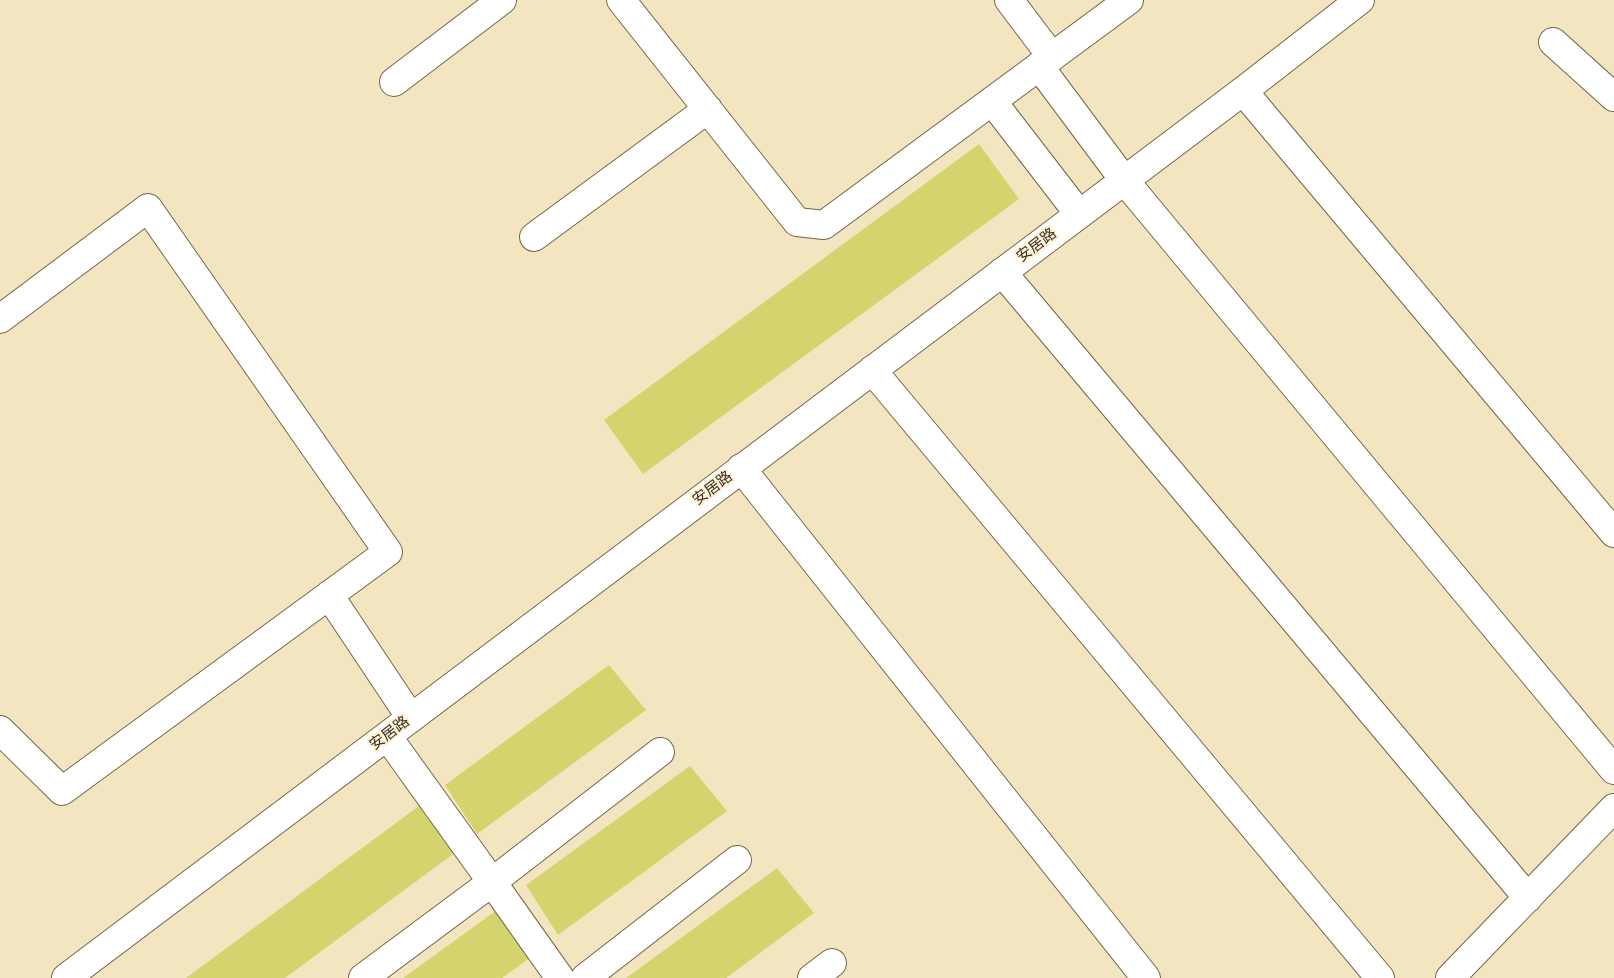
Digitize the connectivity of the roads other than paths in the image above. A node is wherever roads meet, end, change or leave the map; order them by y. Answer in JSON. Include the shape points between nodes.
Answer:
{"nodes":[{"id":1,"x":502,"y":0,"type":"edge"},
{"id":2,"x":621,"y":0,"type":"edge"},
{"id":3,"x":1009,"y":0,"type":"edge"},
{"id":4,"x":1129,"y":0,"type":"edge"},
{"id":5,"x":1360,"y":0,"type":"edge"},
{"id":6,"x":1554,"y":42,"type":"dead end"},
{"id":7,"x":1046,"y":62,"type":"junction"},
{"id":8,"x":394,"y":82,"type":"dead end"},
{"id":9,"x":1243,"y":91,"type":"junction"},
{"id":10,"x":1614,"y":97,"type":"edge"},
{"id":11,"x":992,"y":101,"type":"junction"},
{"id":12,"x":708,"y":109,"type":"junction"},
{"id":13,"x":1124,"y":180,"type":"junction"},
{"id":14,"x":1079,"y":214,"type":"junction"},
{"id":15,"x":534,"y":237,"type":"dead end"},
{"id":16,"x":1002,"y":272,"type":"junction"},
{"id":17,"x":0,"y":319,"type":"edge"},
{"id":18,"x":872,"y":370,"type":"junction"},
{"id":19,"x":741,"y":468,"type":"junction"},
{"id":20,"x":1614,"y":533,"type":"edge"},
{"id":21,"x":329,"y":595,"type":"junction"},
{"id":22,"x":410,"y":718,"type":"junction"},
{"id":23,"x":0,"y":730,"type":"edge"},
{"id":24,"x":387,"y":736,"type":"junction"},
{"id":25,"x":660,"y":752,"type":"dead end"},
{"id":26,"x":1614,"y":770,"type":"edge"},
{"id":27,"x":1614,"y":808,"type":"edge"},
{"id":28,"x":737,"y":860,"type":"dead end"},
{"id":29,"x":492,"y":882,"type":"junction"},
{"id":30,"x":1528,"y":898,"type":"junction"},
{"id":31,"x":66,"y":978,"type":"edge"},
{"id":32,"x":363,"y":978,"type":"edge"},
{"id":33,"x":560,"y":978,"type":"edge"},
{"id":34,"x":585,"y":978,"type":"edge"},
{"id":35,"x":1146,"y":978,"type":"edge"},
{"id":36,"x":1380,"y":978,"type":"edge"},
{"id":37,"x":1450,"y":978,"type":"edge"}],
"edges":[{"from":1,"to":8,"type":"street"},
{"from":2,"to":12,"type":"street"},
{"from":3,"to":7,"type":"street"},
{"from":4,"to":7,"type":"street"},
{"from":5,"to":9,"type":"street","name":"安居路"},
{"from":6,"to":10,"type":"street"},
{"from":7,"to":11,"type":"street"},
{"from":7,"to":13,"type":"street"},
{"from":9,"to":13,"type":"street","name":"安居路"},
{"from":9,"to":20,"type":"street"},
{"from":11,"to":12,"type":"street","via":[[824,225],[797,222]]},
{"from":11,"to":14,"type":"street"},
{"from":12,"to":15,"type":"street"},
{"from":13,"to":14,"type":"street","name":"安居路"},
{"from":13,"to":26,"type":"street"},
{"from":14,"to":16,"type":"street","name":"安居路"},
{"from":16,"to":18,"type":"street","name":"安居路"},
{"from":16,"to":30,"type":"street"},
{"from":17,"to":21,"type":"street","via":[[148,208],[388,552]]},
{"from":18,"to":19,"type":"street","name":"安居路"},
{"from":18,"to":36,"type":"street"},
{"from":19,"to":22,"type":"street","name":"安居路"},
{"from":19,"to":35,"type":"street"},
{"from":21,"to":22,"type":"street"},
{"from":21,"to":23,"type":"street","via":[[62,791]]},
{"from":22,"to":24,"type":"street","name":"安居路"},
{"from":24,"to":29,"type":"street"},
{"from":24,"to":31,"type":"street","name":"安居路"},
{"from":25,"to":29,"type":"street"},
{"from":27,"to":30,"type":"street"},
{"from":28,"to":34,"type":"street"},
{"from":29,"to":32,"type":"street"},
{"from":29,"to":33,"type":"street"},
{"from":30,"to":37,"type":"street"}]}
